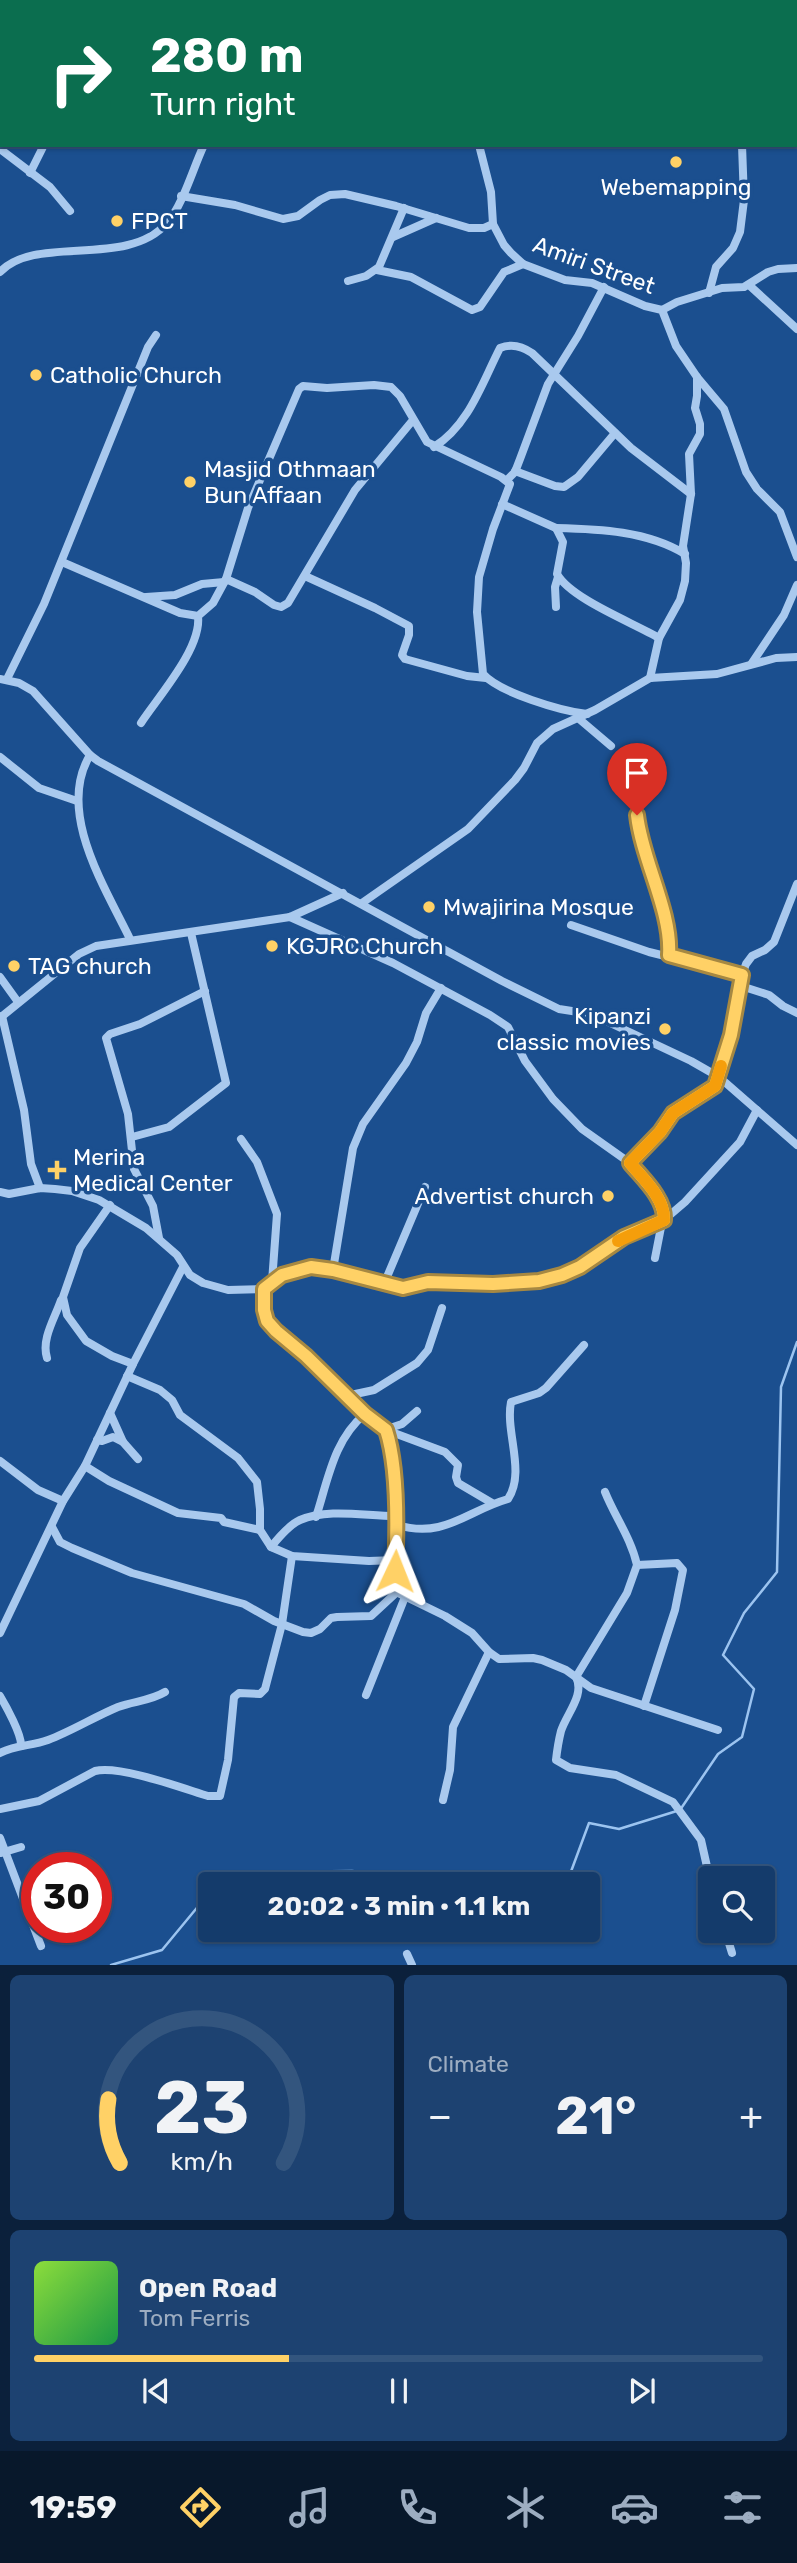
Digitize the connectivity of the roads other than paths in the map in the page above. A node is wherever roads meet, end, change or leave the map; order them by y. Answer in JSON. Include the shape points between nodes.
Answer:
{"nodes":[{"id":1,"x":43,"y":147,"type":"edge"},
{"id":2,"x":203,"y":147,"type":"edge"},
{"id":3,"x":480,"y":147,"type":"edge"},
{"id":4,"x":742,"y":147,"type":"edge"},
{"id":5,"x":0,"y":149,"type":"edge"},
{"id":6,"x":30,"y":173,"type":"junction"},
{"id":7,"x":181,"y":196,"type":"junction"},
{"id":8,"x":404,"y":208,"type":"junction"},
{"id":9,"x":70,"y":211,"type":"dead end"},
{"id":10,"x":436,"y":218,"type":"junction"},
{"id":11,"x":493,"y":224,"type":"junction"},
{"id":12,"x":393,"y":237,"type":"junction"},
{"id":13,"x":523,"y":264,"type":"junction"},
{"id":14,"x":2,"y":266,"type":"edge"},
{"id":15,"x":792,"y":267,"type":"edge"},
{"id":16,"x":377,"y":270,"type":"junction"},
{"id":17,"x":348,"y":281,"type":"dead end"},
{"id":18,"x":749,"y":285,"type":"junction"},
{"id":19,"x":604,"y":287,"type":"junction"},
{"id":20,"x":709,"y":293,"type":"junction"},
{"id":21,"x":662,"y":310,"type":"junction"},
{"id":22,"x":797,"y":329,"type":"edge"},
{"id":23,"x":156,"y":335,"type":"dead end"},
{"id":24,"x":553,"y":374,"type":"junction"},
{"id":25,"x":697,"y":377,"type":"junction"},
{"id":26,"x":413,"y":420,"type":"junction"},
{"id":27,"x":615,"y":433,"type":"junction"},
{"id":28,"x":434,"y":447,"type":"junction"},
{"id":29,"x":515,"y":471,"type":"junction"},
{"id":30,"x":507,"y":480,"type":"junction"},
{"id":31,"x":691,"y":494,"type":"junction"},
{"id":32,"x":502,"y":505,"type":"junction"},
{"id":33,"x":556,"y":528,"type":"junction"},
{"id":34,"x":684,"y":554,"type":"junction"},
{"id":35,"x":797,"y":557,"type":"edge"},
{"id":36,"x":62,"y":562,"type":"junction"},
{"id":37,"x":305,"y":576,"type":"junction"},
{"id":38,"x":558,"y":577,"type":"junction"},
{"id":39,"x":225,"y":581,"type":"junction"},
{"id":40,"x":797,"y":585,"type":"edge"},
{"id":41,"x":143,"y":597,"type":"junction"},
{"id":42,"x":556,"y":607,"type":"dead end"},
{"id":43,"x":198,"y":615,"type":"junction"},
{"id":44,"x":659,"y":638,"type":"junction"},
{"id":45,"x":797,"y":657,"type":"edge"},
{"id":46,"x":752,"y":663,"type":"junction"},
{"id":47,"x":486,"y":678,"type":"junction"},
{"id":48,"x":650,"y":678,"type":"junction"},
{"id":49,"x":3,"y":679,"type":"edge"},
{"id":50,"x":587,"y":714,"type":"junction"},
{"id":51,"x":578,"y":718,"type":"junction"},
{"id":52,"x":141,"y":723,"type":"dead end"},
{"id":53,"x":611,"y":746,"type":"dead end"},
{"id":54,"x":90,"y":755,"type":"junction"},
{"id":55,"x":0,"y":757,"type":"edge"},
{"id":56,"x":77,"y":801,"type":"junction"},
{"id":57,"x":637,"y":815,"type":"dead end"},
{"id":58,"x":797,"y":884,"type":"edge"},
{"id":59,"x":343,"y":893,"type":"junction"},
{"id":60,"x":362,"y":903,"type":"junction"},
{"id":61,"x":290,"y":917,"type":"junction"},
{"id":62,"x":571,"y":925,"type":"dead end"},
{"id":63,"x":191,"y":933,"type":"junction"},
{"id":64,"x":130,"y":939,"type":"junction"},
{"id":65,"x":669,"y":955,"type":"junction"},
{"id":66,"x":742,"y":975,"type":"junction"},
{"id":67,"x":0,"y":977,"type":"edge"},
{"id":68,"x":741,"y":986,"type":"junction"},
{"id":69,"x":441,"y":988,"type":"junction"},
{"id":70,"x":205,"y":991,"type":"junction"},
{"id":71,"x":18,"y":1002,"type":"junction"},
{"id":72,"x":797,"y":1013,"type":"edge"},
{"id":73,"x":1,"y":1017,"type":"edge"},
{"id":74,"x":719,"y":1077,"type":"junction"},
{"id":75,"x":757,"y":1110,"type":"junction"},
{"id":76,"x":132,"y":1137,"type":"junction"},
{"id":77,"x":241,"y":1139,"type":"dead end"},
{"id":78,"x":797,"y":1145,"type":"edge"},
{"id":79,"x":630,"y":1163,"type":"junction"},
{"id":80,"x":425,"y":1187,"type":"dead end"},
{"id":81,"x":40,"y":1188,"type":"junction"},
{"id":82,"x":0,"y":1192,"type":"edge"},
{"id":83,"x":110,"y":1205,"type":"junction"},
{"id":84,"x":664,"y":1220,"type":"junction"},
{"id":85,"x":159,"y":1238,"type":"junction"},
{"id":86,"x":655,"y":1258,"type":"dead end"},
{"id":87,"x":183,"y":1267,"type":"junction"},
{"id":88,"x":333,"y":1270,"type":"junction"},
{"id":89,"x":272,"y":1282,"type":"junction"},
{"id":90,"x":384,"y":1284,"type":"junction"},
{"id":91,"x":264,"y":1289,"type":"junction"},
{"id":92,"x":62,"y":1297,"type":"junction"},
{"id":93,"x":442,"y":1308,"type":"dead end"},
{"id":94,"x":584,"y":1345,"type":"dead end"},
{"id":95,"x":47,"y":1358,"type":"dead end"},
{"id":96,"x":133,"y":1364,"type":"junction"},
{"id":97,"x":127,"y":1376,"type":"junction"},
{"id":98,"x":346,"y":1396,"type":"junction"},
{"id":99,"x":417,"y":1411,"type":"dead end"},
{"id":100,"x":110,"y":1413,"type":"junction"},
{"id":101,"x":365,"y":1414,"type":"junction"},
{"id":102,"x":386,"y":1429,"type":"junction"},
{"id":103,"x":97,"y":1440,"type":"junction"},
{"id":104,"x":123,"y":1442,"type":"junction"},
{"id":105,"x":138,"y":1459,"type":"dead end"},
{"id":106,"x":0,"y":1461,"type":"edge"},
{"id":107,"x":85,"y":1466,"type":"junction"},
{"id":108,"x":605,"y":1492,"type":"dead end"},
{"id":109,"x":63,"y":1502,"type":"junction"},
{"id":110,"x":492,"y":1503,"type":"junction"},
{"id":111,"x":316,"y":1517,"type":"junction"},
{"id":112,"x":396,"y":1520,"type":"junction"},
{"id":113,"x":52,"y":1527,"type":"junction"},
{"id":114,"x":260,"y":1530,"type":"junction"},
{"id":115,"x":271,"y":1546,"type":"junction"},
{"id":116,"x":292,"y":1556,"type":"junction"},
{"id":117,"x":396,"y":1560,"type":"junction"},
{"id":118,"x":637,"y":1565,"type":"junction"},
{"id":119,"x":401,"y":1594,"type":"junction"},
{"id":120,"x":282,"y":1625,"type":"junction"},
{"id":121,"x":0,"y":1633,"type":"edge"},
{"id":122,"x":489,"y":1652,"type":"junction"},
{"id":123,"x":576,"y":1677,"type":"junction"},
{"id":124,"x":165,"y":1692,"type":"dead end"},
{"id":125,"x":366,"y":1695,"type":"dead end"},
{"id":126,"x":0,"y":1696,"type":"edge"},
{"id":127,"x":644,"y":1706,"type":"junction"},
{"id":128,"x":718,"y":1730,"type":"dead end"},
{"id":129,"x":21,"y":1746,"type":"junction"},
{"id":130,"x":0,"y":1753,"type":"edge"},
{"id":131,"x":443,"y":1800,"type":"dead end"},
{"id":132,"x":0,"y":1809,"type":"edge"},
{"id":133,"x":0,"y":1838,"type":"edge"},
{"id":134,"x":21,"y":1847,"type":"dead end"},
{"id":135,"x":2,"y":1852,"type":"edge"},
{"id":136,"x":706,"y":1866,"type":"edge"},
{"id":137,"x":729,"y":1943,"type":"edge"},
{"id":138,"x":41,"y":1946,"type":"dead end"},
{"id":139,"x":732,"y":1953,"type":"dead end"},
{"id":140,"x":407,"y":1954,"type":"dead end"},
{"id":141,"x":412,"y":1965,"type":"edge"}],
"edges":[{"from":1,"to":6,"type":"street"},
{"from":2,"to":7,"type":"street"},
{"from":3,"to":11,"type":"street","name":"Amiri Street"},
{"from":4,"to":20,"type":"street","via":[[740,232],[716,267]]},
{"from":5,"to":6,"type":"street"},
{"from":6,"to":9,"type":"street","via":[[50,187]]},
{"from":7,"to":8,"type":"street","via":[[283,219],[293,219],[338,194]]},
{"from":7,"to":14,"type":"street","via":[[166,224],[142,241],[29,257]]},
{"from":8,"to":10,"type":"street"},
{"from":8,"to":12,"type":"street"},
{"from":10,"to":11,"type":"street","via":[[469,228]]},
{"from":10,"to":12,"type":"street"},
{"from":11,"to":13,"type":"street","name":"Amiri Street","via":[[504,246]]},
{"from":12,"to":16,"type":"street"},
{"from":13,"to":16,"type":"street","via":[[504,272],[480,307],[472,310],[411,277]]},
{"from":13,"to":19,"type":"street","name":"Amiri Street","via":[[565,280]]},
{"from":15,"to":18,"type":"street","via":[[768,272]]},
{"from":16,"to":17,"type":"street"},
{"from":18,"to":20,"type":"street"},
{"from":18,"to":22,"type":"street"},
{"from":19,"to":21,"type":"street","name":"Amiri Street"},
{"from":19,"to":24,"type":"street"},
{"from":20,"to":21,"type":"street"},
{"from":21,"to":25,"type":"street","name":"Amiri Street","via":[[676,346]]},
{"from":23,"to":36,"type":"street"},
{"from":24,"to":27,"type":"street"},
{"from":24,"to":28,"type":"street","via":[[526,349],[500,348],[462,423]]},
{"from":24,"to":29,"type":"street"},
{"from":25,"to":31,"type":"street","via":[[695,408],[700,434],[689,454]]},
{"from":25,"to":35,"type":"street","name":"Amiri Street","via":[[723,409],[746,472],[780,512]]},
{"from":26,"to":28,"type":"street"},
{"from":26,"to":37,"type":"street","via":[[355,490]]},
{"from":26,"to":39,"type":"street","via":[[391,387],[299,389],[248,508]]},
{"from":27,"to":29,"type":"street","via":[[564,487]]},
{"from":27,"to":31,"type":"street"},
{"from":28,"to":30,"type":"street"},
{"from":29,"to":30,"type":"street"},
{"from":30,"to":32,"type":"street","via":[[509,490]]},
{"from":31,"to":34,"type":"street"},
{"from":32,"to":33,"type":"street"},
{"from":32,"to":47,"type":"street","via":[[479,577],[477,612],[481,669]]},
{"from":33,"to":34,"type":"street","via":[[637,536]]},
{"from":33,"to":38,"type":"street","via":[[563,542]]},
{"from":34,"to":44,"type":"street","via":[[680,600]]},
{"from":36,"to":41,"type":"street"},
{"from":36,"to":49,"type":"street"},
{"from":37,"to":39,"type":"street","via":[[281,607]]},
{"from":37,"to":47,"type":"street","via":[[409,626],[405,659]]},
{"from":38,"to":42,"type":"street"},
{"from":38,"to":44,"type":"street","via":[[585,598]]},
{"from":39,"to":41,"type":"street","via":[[202,584],[175,596]]},
{"from":39,"to":43,"type":"street","via":[[213,603]]},
{"from":40,"to":46,"type":"street","via":[[784,615]]},
{"from":41,"to":43,"type":"street","via":[[180,613]]},
{"from":43,"to":52,"type":"street","via":[[196,633],[178,671]]},
{"from":44,"to":48,"type":"street"},
{"from":45,"to":46,"type":"street"},
{"from":46,"to":48,"type":"street","via":[[717,674]]},
{"from":47,"to":50,"type":"street","via":[[548,706]]},
{"from":48,"to":50,"type":"street"},
{"from":49,"to":54,"type":"street","via":[[33,691]]},
{"from":50,"to":51,"type":"street"},
{"from":51,"to":53,"type":"street"},
{"from":51,"to":60,"type":"street","via":[[552,729],[537,743],[515,780],[468,829]]},
{"from":54,"to":56,"type":"street","via":[[79,778]]},
{"from":54,"to":59,"type":"street"},
{"from":55,"to":56,"type":"street","via":[[39,788]]},
{"from":56,"to":64,"type":"street","via":[[95,867]]},
{"from":57,"to":65,"type":"street"},
{"from":58,"to":66,"type":"street","via":[[774,942],[749,959]]},
{"from":59,"to":60,"type":"street"},
{"from":59,"to":61,"type":"street"},
{"from":60,"to":74,"type":"street","via":[[544,1002],[591,1014]]},
{"from":61,"to":63,"type":"street"},
{"from":61,"to":69,"type":"street"},
{"from":62,"to":65,"type":"street"},
{"from":63,"to":64,"type":"street"},
{"from":63,"to":70,"type":"street"},
{"from":64,"to":71,"type":"street","via":[[85,950]]},
{"from":65,"to":66,"type":"street"},
{"from":66,"to":68,"type":"street"},
{"from":67,"to":71,"type":"street"},
{"from":68,"to":72,"type":"street","via":[[769,995]]},
{"from":68,"to":74,"type":"street"},
{"from":69,"to":79,"type":"street","via":[[508,1027],[525,1061],[553,1099],[582,1129]]},
{"from":69,"to":88,"type":"street","via":[[406,1063],[357,1138]]},
{"from":70,"to":76,"type":"street","via":[[226,1083],[169,1127]]},
{"from":70,"to":76,"type":"street","via":[[106,1037]]},
{"from":71,"to":73,"type":"street"},
{"from":73,"to":81,"type":"street"},
{"from":74,"to":75,"type":"street"},
{"from":74,"to":79,"type":"street","via":[[715,1086],[673,1113]]},
{"from":75,"to":78,"type":"street"},
{"from":75,"to":84,"type":"street","via":[[740,1142]]},
{"from":76,"to":85,"type":"street","via":[[134,1169],[153,1206]]},
{"from":77,"to":89,"type":"street","via":[[257,1162],[276,1214]]},
{"from":79,"to":84,"type":"street","via":[[656,1195]]},
{"from":80,"to":90,"type":"street"},
{"from":81,"to":82,"type":"street"},
{"from":81,"to":83,"type":"street","via":[[72,1191]]},
{"from":83,"to":85,"type":"street"},
{"from":83,"to":92,"type":"street","via":[[80,1248]]},
{"from":84,"to":86,"type":"street"},
{"from":84,"to":90,"type":"street","via":[[624,1237],[580,1267],[539,1281],[428,1282],[403,1288]]},
{"from":85,"to":87,"type":"street"},
{"from":87,"to":91,"type":"street","via":[[215,1287]]},
{"from":87,"to":96,"type":"street"},
{"from":88,"to":89,"type":"street","via":[[298,1269]]},
{"from":88,"to":90,"type":"street"},
{"from":89,"to":91,"type":"street"},
{"from":91,"to":98,"type":"street","via":[[267,1321]]},
{"from":92,"to":95,"type":"street","via":[[46,1339]]},
{"from":92,"to":96,"type":"street","via":[[66,1315],[86,1341]]},
{"from":93,"to":98,"type":"street","via":[[428,1350],[417,1363],[374,1390]]},
{"from":94,"to":110,"type":"street","via":[[546,1388],[511,1402],[514,1488],[508,1499]]},
{"from":96,"to":97,"type":"street"},
{"from":97,"to":100,"type":"street"},
{"from":97,"to":114,"type":"street","via":[[160,1391],[180,1415],[238,1458],[257,1482]]},
{"from":98,"to":101,"type":"street"},
{"from":99,"to":102,"type":"street"},
{"from":100,"to":103,"type":"street"},
{"from":100,"to":104,"type":"street"},
{"from":101,"to":102,"type":"street"},
{"from":101,"to":111,"type":"street","via":[[346,1433],[335,1455]]},
{"from":102,"to":110,"type":"street","via":[[445,1452],[457,1465],[458,1483]]},
{"from":102,"to":112,"type":"street"},
{"from":103,"to":104,"type":"street","via":[[113,1437]]},
{"from":103,"to":107,"type":"street"},
{"from":104,"to":105,"type":"street"},
{"from":106,"to":109,"type":"street","via":[[38,1490]]},
{"from":107,"to":109,"type":"street"},
{"from":107,"to":114,"type":"street","via":[[178,1513],[221,1518]]},
{"from":108,"to":118,"type":"street"},
{"from":109,"to":113,"type":"street"},
{"from":110,"to":112,"type":"street","via":[[446,1526],[416,1528]]},
{"from":111,"to":112,"type":"street","via":[[336,1513]]},
{"from":111,"to":115,"type":"street","via":[[301,1519]]},
{"from":112,"to":117,"type":"street"},
{"from":113,"to":120,"type":"street","via":[[60,1542],[72,1548],[132,1573],[244,1604]]},
{"from":113,"to":121,"type":"street"},
{"from":114,"to":115,"type":"street"},
{"from":115,"to":116,"type":"street"},
{"from":116,"to":117,"type":"street"},
{"from":116,"to":120,"type":"street"},
{"from":117,"to":119,"type":"street"},
{"from":118,"to":123,"type":"street","via":[[627,1593]]},
{"from":118,"to":127,"type":"street","via":[[677,1563],[683,1570],[676,1610]]},
{"from":119,"to":120,"type":"street","via":[[371,1616],[331,1618],[311,1633]]},
{"from":119,"to":122,"type":"street","via":[[469,1631]]},
{"from":119,"to":125,"type":"street"},
{"from":120,"to":132,"type":"street","via":[[265,1689],[260,1694],[234,1697],[220,1797],[104,1769],[39,1801]]},
{"from":122,"to":123,"type":"street","via":[[499,1659],[542,1660]]},
{"from":122,"to":131,"type":"street","via":[[453,1727]]},
{"from":123,"to":127,"type":"street","via":[[591,1688]]},
{"from":123,"to":136,"type":"street","via":[[579,1692],[561,1731],[556,1760],[570,1768],[616,1775],[673,1802],[698,1835]]},
{"from":124,"to":129,"type":"street","via":[[47,1740]]},
{"from":126,"to":129,"type":"street","via":[[20,1733]]},
{"from":127,"to":128,"type":"street"},
{"from":129,"to":130,"type":"street"},
{"from":133,"to":135,"type":"street"},
{"from":134,"to":135,"type":"street"},
{"from":135,"to":138,"type":"street"},
{"from":137,"to":139,"type":"street"},
{"from":140,"to":141,"type":"street"}]}
